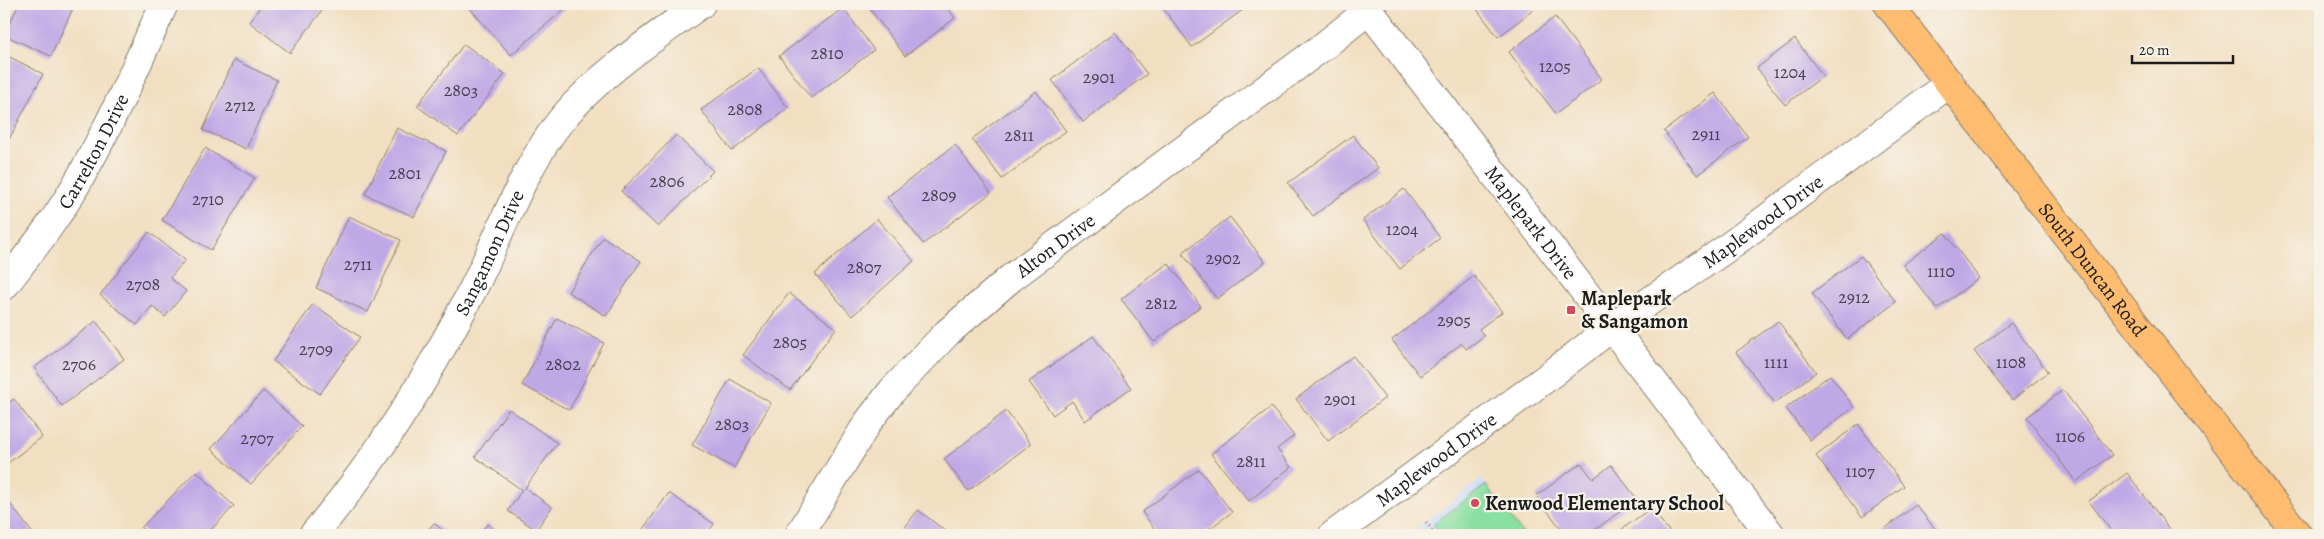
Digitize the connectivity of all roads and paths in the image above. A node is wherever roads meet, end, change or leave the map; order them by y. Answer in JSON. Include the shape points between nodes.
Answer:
{"nodes":[{"id":1,"x":164,"y":4,"type":"edge"},
{"id":2,"x":701,"y":4,"type":"edge"},
{"id":3,"x":1888,"y":4,"type":"edge"},
{"id":4,"x":1366,"y":7,"type":"edge"},
{"id":5,"x":1950,"y":83,"type":"junction"},
{"id":6,"x":4,"y":286,"type":"edge"},
{"id":7,"x":1612,"y":327,"type":"junction"},
{"id":8,"x":1426,"y":522,"type":"dead end"},
{"id":9,"x":313,"y":535,"type":"edge"},
{"id":10,"x":799,"y":535,"type":"edge"},
{"id":11,"x":1333,"y":535,"type":"edge"},
{"id":12,"x":1436,"y":535,"type":"edge"},
{"id":13,"x":1771,"y":535,"type":"edge"},
{"id":14,"x":2298,"y":535,"type":"edge"}],
"edges":[{"from":1,"to":6,"type":"street","name":"Carrelton Drive","via":[[124,94],[73,190],[39,242]]},
{"from":2,"to":9,"type":"street","name":"Sangamon Drive","via":[[592,88],[562,120],[518,194],[442,350],[385,440]]},
{"from":3,"to":5,"type":"main road","name":"South Duncan Road"},
{"from":4,"to":7,"type":"street","name":"Maplepark Drive"},
{"from":4,"to":10,"type":"street","name":"Alton Drive","via":[[1325,45],[1010,278],[947,333],[892,391],[868,422]]},
{"from":5,"to":7,"type":"street","name":"Maplewood Drive","via":[[1724,250]]},
{"from":5,"to":14,"type":"main road","name":"South Duncan Road"},
{"from":7,"to":11,"type":"street","name":"Maplewood Drive"},
{"from":7,"to":13,"type":"street","name":"Maplepark Drive"},
{"from":8,"to":12,"type":"path"}]}
